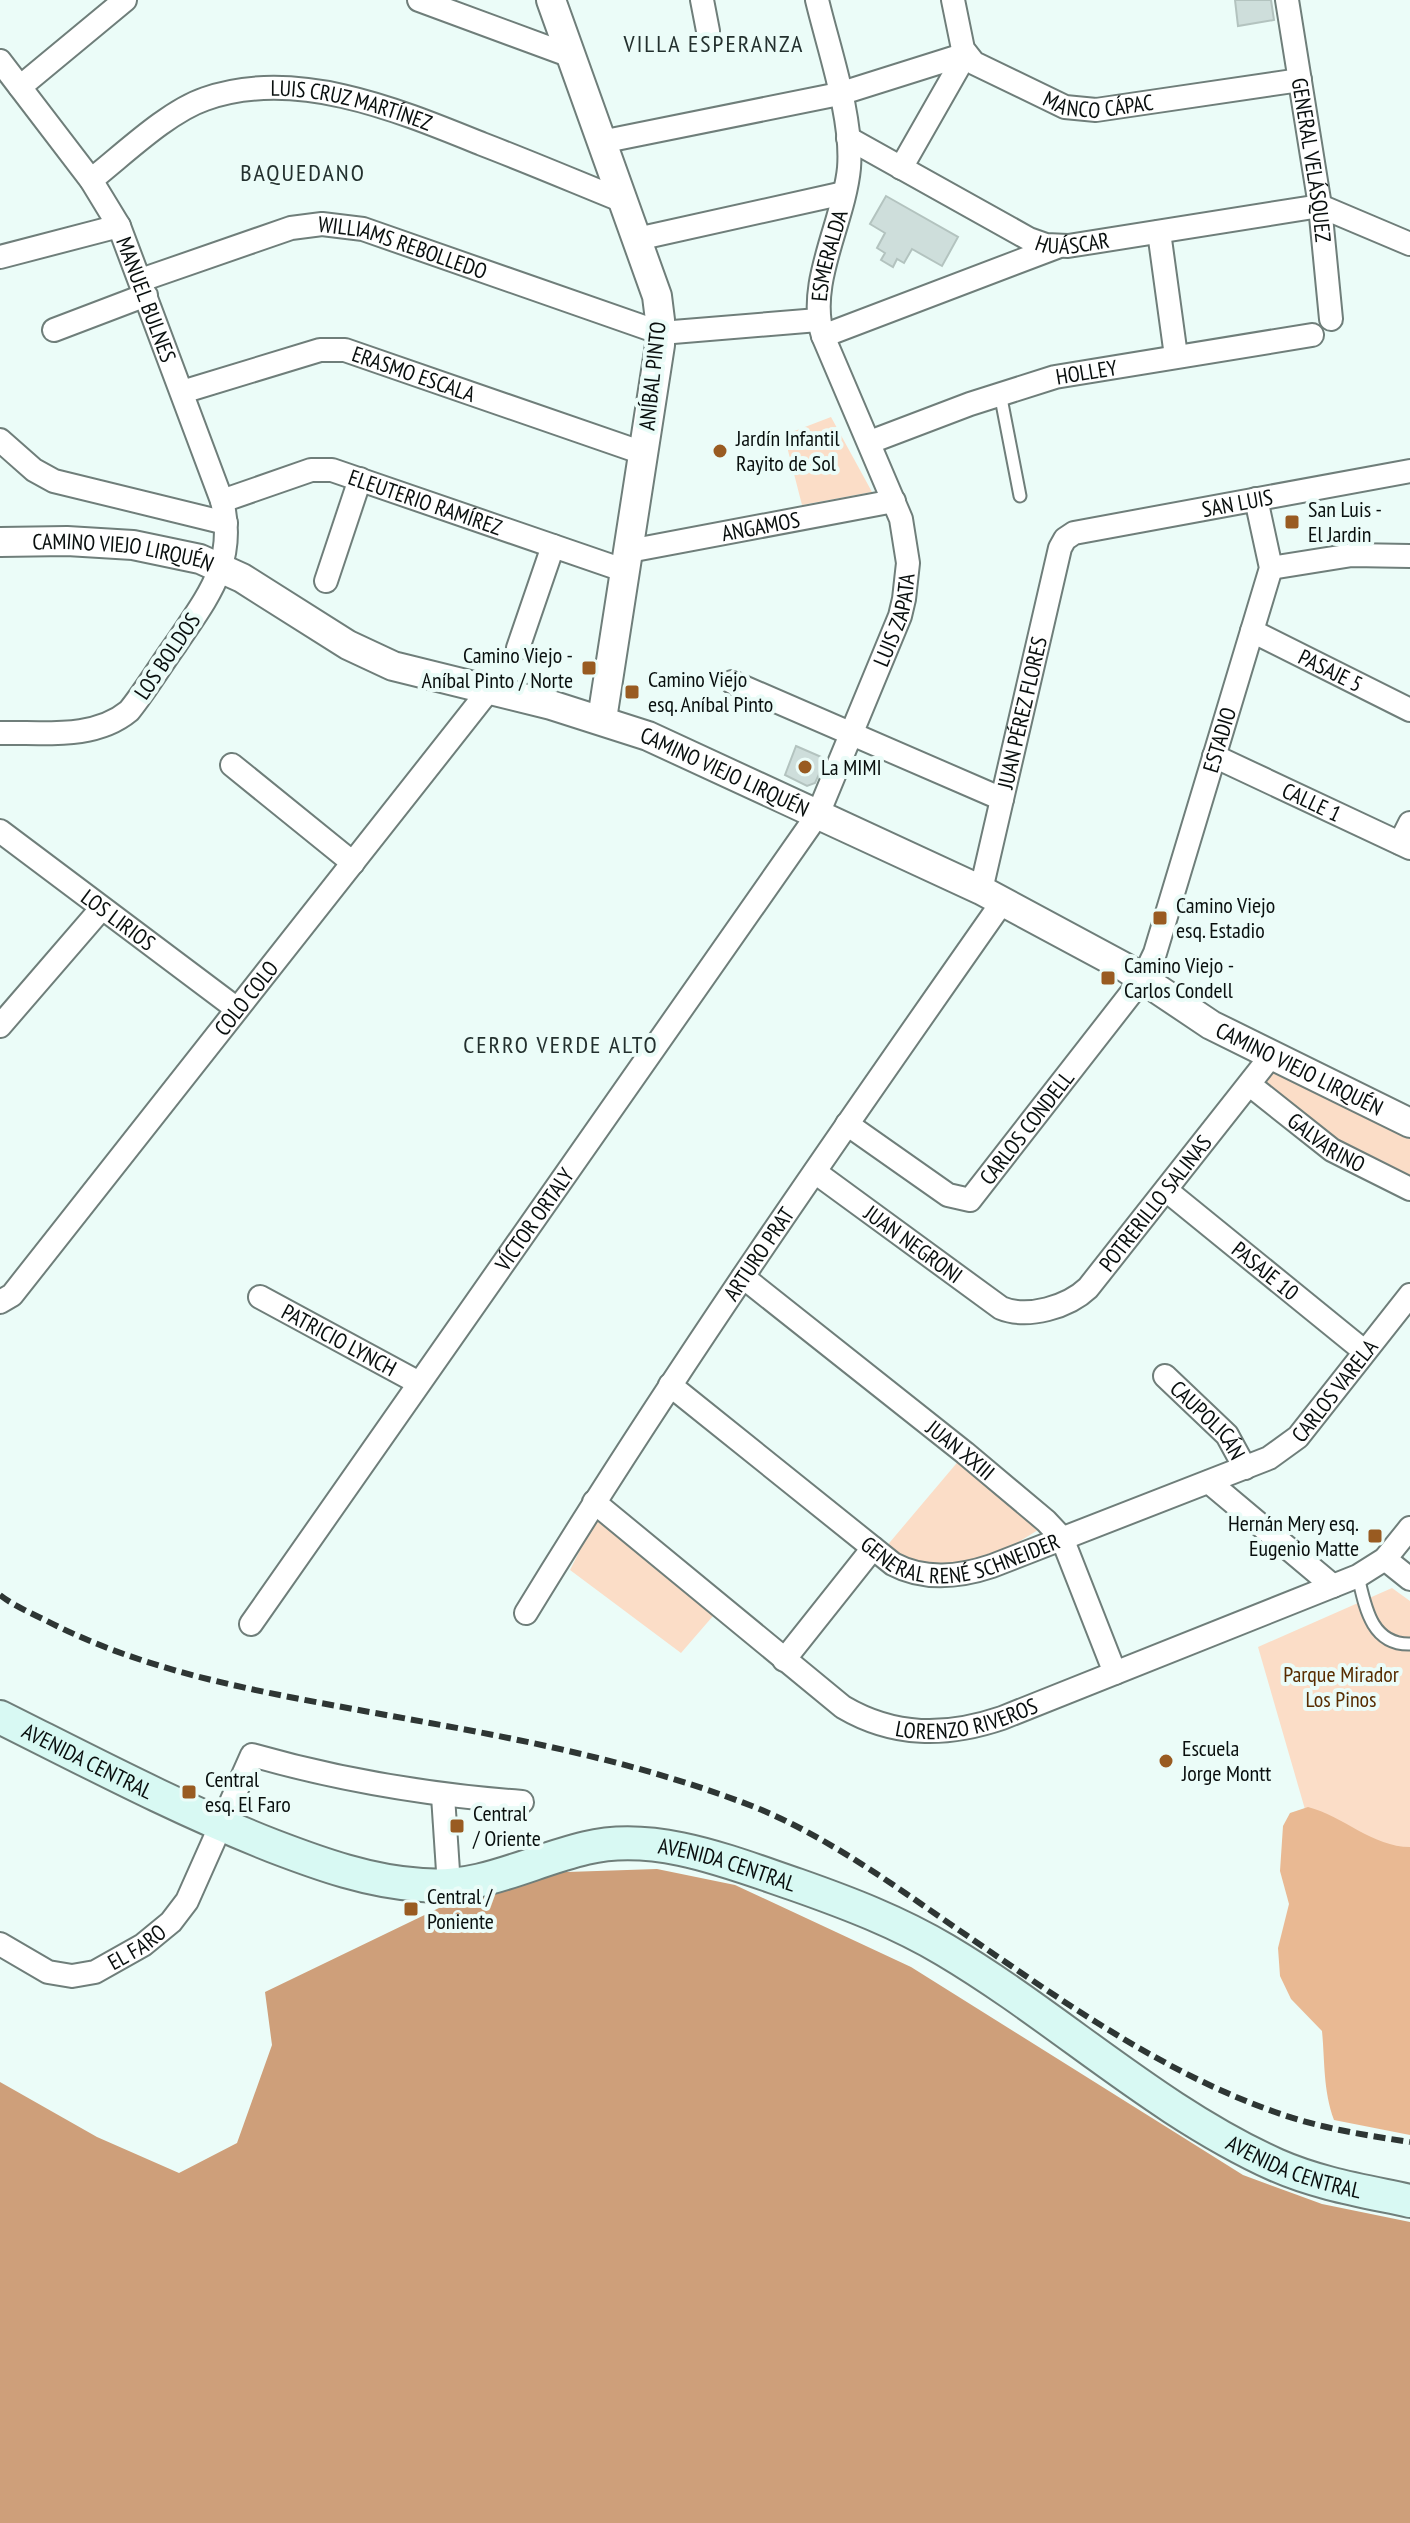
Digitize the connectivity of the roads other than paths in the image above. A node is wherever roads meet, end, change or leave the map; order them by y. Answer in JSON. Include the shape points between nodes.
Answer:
{"nodes":[{"id":1,"x":125,"y":0,"type":"edge"},
{"id":2,"x":419,"y":0,"type":"edge"},
{"id":3,"x":551,"y":0,"type":"edge"},
{"id":4,"x":702,"y":0,"type":"edge"},
{"id":5,"x":817,"y":0,"type":"edge"},
{"id":6,"x":953,"y":0,"type":"edge"},
{"id":7,"x":1287,"y":0,"type":"edge"},
{"id":8,"x":708,"y":31,"type":"dead end"},
{"id":9,"x":966,"y":54,"type":"junction"},
{"id":10,"x":571,"y":56,"type":"junction"},
{"id":11,"x":0,"y":61,"type":"edge"},
{"id":12,"x":1300,"y":80,"type":"junction"},
{"id":13,"x":20,"y":87,"type":"junction"},
{"id":14,"x":839,"y":94,"type":"junction"},
{"id":15,"x":848,"y":138,"type":"junction"},
{"id":16,"x":601,"y":142,"type":"junction"},
{"id":17,"x":901,"y":168,"type":"junction"},
{"id":18,"x":91,"y":180,"type":"junction"},
{"id":19,"x":844,"y":193,"type":"junction"},
{"id":20,"x":623,"y":201,"type":"junction"},
{"id":21,"x":1320,"y":206,"type":"junction"},
{"id":22,"x":119,"y":226,"type":"junction"},
{"id":23,"x":1159,"y":232,"type":"junction"},
{"id":24,"x":637,"y":239,"type":"junction"},
{"id":25,"x":1410,"y":244,"type":"edge"},
{"id":26,"x":1057,"y":247,"type":"junction"},
{"id":27,"x":0,"y":257,"type":"edge"},
{"id":28,"x":144,"y":287,"type":"junction"},
{"id":29,"x":1331,"y":319,"type":"dead end"},
{"id":30,"x":820,"y":328,"type":"junction"},
{"id":31,"x":54,"y":330,"type":"dead end"},
{"id":32,"x":661,"y":333,"type":"junction"},
{"id":33,"x":1312,"y":335,"type":"dead end"},
{"id":34,"x":1176,"y":356,"type":"junction"},
{"id":35,"x":182,"y":392,"type":"junction"},
{"id":36,"x":1000,"y":393,"type":"junction"},
{"id":37,"x":0,"y":440,"type":"edge"},
{"id":38,"x":870,"y":442,"type":"junction"},
{"id":39,"x":643,"y":453,"type":"junction"},
{"id":40,"x":1410,"y":471,"type":"edge"},
{"id":41,"x":360,"y":479,"type":"junction"},
{"id":42,"x":1020,"y":496,"type":"dead end"},
{"id":43,"x":1256,"y":499,"type":"junction"},
{"id":44,"x":222,"y":501,"type":"junction"},
{"id":45,"x":894,"y":501,"type":"junction"},
{"id":46,"x":226,"y":523,"type":"junction"},
{"id":47,"x":1065,"y":539,"type":"joint"},
{"id":48,"x":0,"y":542,"type":"edge"},
{"id":49,"x":553,"y":546,"type":"junction"},
{"id":50,"x":1410,"y":556,"type":"edge"},
{"id":51,"x":628,"y":561,"type":"junction"},
{"id":52,"x":222,"y":568,"type":"junction"},
{"id":53,"x":1271,"y":568,"type":"junction"},
{"id":54,"x":326,"y":581,"type":"dead end"},
{"id":55,"x":1252,"y":631,"type":"junction"},
{"id":56,"x":518,"y":648,"type":"dead end"},
{"id":57,"x":732,"y":682,"type":"dead end"},
{"id":58,"x":489,"y":690,"type":"junction"},
{"id":59,"x":1410,"y":710,"type":"edge"},
{"id":60,"x":602,"y":719,"type":"junction"},
{"id":61,"x":0,"y":733,"type":"edge"},
{"id":62,"x":851,"y":734,"type":"junction"},
{"id":63,"x":1214,"y":756,"type":"junction"},
{"id":64,"x":232,"y":765,"type":"dead end"},
{"id":65,"x":1002,"y":799,"type":"junction"},
{"id":66,"x":818,"y":814,"type":"junction"},
{"id":67,"x":0,"y":831,"type":"edge"},
{"id":68,"x":1407,"y":838,"type":"edge"},
{"id":69,"x":353,"y":863,"type":"junction"},
{"id":70,"x":992,"y":896,"type":"junction"},
{"id":71,"x":101,"y":909,"type":"junction"},
{"id":72,"x":1143,"y":978,"type":"junction"},
{"id":73,"x":237,"y":1009,"type":"junction"},
{"id":74,"x":0,"y":1026,"type":"edge"},
{"id":75,"x":1271,"y":1056,"type":"junction"},
{"id":76,"x":1250,"y":1085,"type":"junction"},
{"id":77,"x":1410,"y":1123,"type":"edge"},
{"id":78,"x":847,"y":1124,"type":"junction"},
{"id":79,"x":815,"y":1172,"type":"junction"},
{"id":80,"x":1410,"y":1189,"type":"edge"},
{"id":81,"x":1166,"y":1190,"type":"junction"},
{"id":82,"x":743,"y":1277,"type":"junction"},
{"id":83,"x":1410,"y":1295,"type":"edge"},
{"id":84,"x":260,"y":1297,"type":"dead end"},
{"id":85,"x":0,"y":1302,"type":"edge"},
{"id":86,"x":1014,"y":1312,"type":"joint"},
{"id":87,"x":1364,"y":1351,"type":"junction"},
{"id":88,"x":1165,"y":1376,"type":"dead end"},
{"id":89,"x":419,"y":1383,"type":"junction"},
{"id":90,"x":670,"y":1385,"type":"junction"},
{"id":91,"x":1245,"y":1468,"type":"junction"},
{"id":92,"x":1209,"y":1482,"type":"junction"},
{"id":93,"x":594,"y":1502,"type":"junction"},
{"id":94,"x":1410,"y":1528,"type":"edge"},
{"id":95,"x":1062,"y":1538,"type":"junction"},
{"id":96,"x":873,"y":1548,"type":"junction"},
{"id":97,"x":1385,"y":1559,"type":"junction"},
{"id":98,"x":1358,"y":1576,"type":"junction"},
{"id":99,"x":1410,"y":1579,"type":"edge"},
{"id":100,"x":1333,"y":1586,"type":"junction"},
{"id":101,"x":526,"y":1613,"type":"dead end"},
{"id":102,"x":251,"y":1624,"type":"dead end"},
{"id":103,"x":1410,"y":1644,"type":"edge"},
{"id":104,"x":784,"y":1660,"type":"junction"},
{"id":105,"x":1115,"y":1673,"type":"junction"},
{"id":106,"x":0,"y":1717,"type":"edge"},
{"id":107,"x":443,"y":1796,"type":"junction"},
{"id":108,"x":522,"y":1802,"type":"dead end"},
{"id":109,"x":220,"y":1824,"type":"junction"},
{"id":110,"x":449,"y":1886,"type":"junction"},
{"id":111,"x":0,"y":1944,"type":"edge"},
{"id":112,"x":1410,"y":2201,"type":"edge"}],
"edges":[{"from":1,"to":13,"type":"street"},
{"from":2,"to":10,"type":"street"},
{"from":3,"to":10,"type":"street","name":"ANÍBAL PINTO"},
{"from":4,"to":8,"type":"street"},
{"from":5,"to":14,"type":"street","name":"ESMERALDA"},
{"from":6,"to":9,"type":"street"},
{"from":7,"to":12,"type":"street","name":"GENERAL VELÁSQUEZ"},
{"from":9,"to":12,"type":"street","name":"MANCO CÁPAC","via":[[1019,86],[1065,107],[1085,110]]},
{"from":9,"to":14,"type":"street"},
{"from":9,"to":17,"type":"street"},
{"from":10,"to":16,"type":"street","name":"ANÍBAL PINTO"},
{"from":11,"to":13,"type":"street","name":"MANUEL BULNES"},
{"from":12,"to":21,"type":"street","name":"GENERAL VELÁSQUEZ"},
{"from":13,"to":18,"type":"street","name":"MANUEL BULNES"},
{"from":14,"to":15,"type":"street","name":"ESMERALDA"},
{"from":14,"to":16,"type":"street"},
{"from":15,"to":17,"type":"street","name":"HUÁSCAR"},
{"from":15,"to":19,"type":"street","name":"ESMERALDA"},
{"from":16,"to":20,"type":"street","name":"ANÍBAL PINTO"},
{"from":17,"to":26,"type":"street","name":"HUÁSCAR","via":[[1029,239]]},
{"from":18,"to":20,"type":"street","name":"LUIS CRUZ MARTÍNEZ","via":[[172,117],[204,99],[298,89],[333,93],[419,119]]},
{"from":18,"to":22,"type":"street","name":"MANUEL BULNES"},
{"from":19,"to":24,"type":"street"},
{"from":19,"to":30,"type":"street","name":"ESMERALDA","via":[[819,293]]},
{"from":20,"to":24,"type":"street","name":"ANÍBAL PINTO"},
{"from":21,"to":23,"type":"street","name":"HUÁSCAR"},
{"from":21,"to":25,"type":"street"},
{"from":21,"to":29,"type":"street","name":"GENERAL VELÁSQUEZ"},
{"from":22,"to":27,"type":"street"},
{"from":22,"to":28,"type":"street","name":"MANUEL BULNES"},
{"from":23,"to":26,"type":"street","name":"HUÁSCAR"},
{"from":23,"to":34,"type":"street"},
{"from":24,"to":32,"type":"street","name":"ANÍBAL PINTO","via":[[657,296]]},
{"from":26,"to":30,"type":"street"},
{"from":28,"to":31,"type":"street","name":"WILLIAMS REBOLLEDO"},
{"from":28,"to":32,"type":"street","name":"WILLIAMS REBOLLEDO","via":[[291,228],[343,225]]},
{"from":28,"to":35,"type":"street","name":"MANUEL BULNES"},
{"from":30,"to":32,"type":"street"},
{"from":30,"to":38,"type":"street","name":"ESMERALDA"},
{"from":32,"to":39,"type":"street","name":"ANÍBAL PINTO"},
{"from":33,"to":34,"type":"street","name":"HOLLEY"},
{"from":34,"to":36,"type":"street","name":"HOLLEY","via":[[1066,375]]},
{"from":35,"to":39,"type":"street","name":"ERASMO ESCALA","via":[[320,350],[345,350]]},
{"from":35,"to":44,"type":"street","name":"MANUEL BULNES"},
{"from":36,"to":38,"type":"street","name":"HOLLEY"},
{"from":36,"to":42,"type":"lane"},
{"from":37,"to":46,"type":"street","via":[[54,481]]},
{"from":38,"to":45,"type":"street","name":"ESMERALDA"},
{"from":39,"to":51,"type":"street","name":"ANÍBAL PINTO"},
{"from":40,"to":43,"type":"street","name":"SAN LUIS"},
{"from":41,"to":44,"type":"street","name":"ELEUTERIO RAMÍREZ","via":[[311,470]]},
{"from":41,"to":49,"type":"street","name":"ELEUTERIO RAMÍREZ"},
{"from":41,"to":54,"type":"street"},
{"from":43,"to":47,"type":"street","name":"SAN LUIS","via":[[1074,533]]},
{"from":43,"to":53,"type":"street","name":"ESTADIO"},
{"from":44,"to":46,"type":"street","name":"MANUEL BULNES"},
{"from":45,"to":51,"type":"street","name":"ANGAMOS"},
{"from":45,"to":62,"type":"street","name":"LUIS ZAPATA","via":[[906,541],[904,599]]},
{"from":46,"to":52,"type":"street","name":"MANUEL BULNES"},
{"from":47,"to":65,"type":"street","name":"JUAN PÉREZ FLORES"},
{"from":48,"to":52,"type":"street","name":"CAMINO VIEJO LIRQUÉN","via":[[133,545]]},
{"from":49,"to":51,"type":"street","name":"ELEUTERIO RAMÍREZ"},
{"from":49,"to":56,"type":"street"},
{"from":50,"to":53,"type":"street","via":[[1352,555]]},
{"from":51,"to":60,"type":"street","name":"ANÍBAL PINTO"},
{"from":52,"to":58,"type":"street","name":"CAMINO VIEJO LIRQUÉN","via":[[368,655],[415,673]]},
{"from":52,"to":61,"type":"street","name":"LOS BOLDOS","via":[[136,702],[119,719],[88,730]]},
{"from":53,"to":55,"type":"street","name":"ESTADIO"},
{"from":55,"to":59,"type":"street","name":"PASAJE 5"},
{"from":55,"to":63,"type":"street","name":"ESTADIO"},
{"from":57,"to":62,"type":"street"},
{"from":58,"to":60,"type":"street","name":"CAMINO VIEJO LIRQUÉN"},
{"from":58,"to":69,"type":"street","name":"COLO COLO"},
{"from":60,"to":66,"type":"street","name":"CAMINO VIEJO LIRQUÉN"},
{"from":62,"to":65,"type":"street"},
{"from":62,"to":66,"type":"street","name":"LUIS ZAPATA"},
{"from":63,"to":68,"type":"street","name":"CALLE 1"},
{"from":63,"to":72,"type":"street","name":"ESTADIO"},
{"from":64,"to":69,"type":"street"},
{"from":65,"to":70,"type":"street","name":"JUAN PÉREZ FLORES"},
{"from":66,"to":70,"type":"street","name":"CAMINO VIEJO LIRQUÉN"},
{"from":66,"to":89,"type":"street","name":"VÍCTOR ORTALY"},
{"from":67,"to":71,"type":"street","name":"LOS LIRIOS"},
{"from":69,"to":73,"type":"street","name":"COLO COLO"},
{"from":70,"to":72,"type":"street","name":"CAMINO VIEJO LIRQUÉN"},
{"from":70,"to":78,"type":"street","name":"ARTURO PRAT"},
{"from":71,"to":73,"type":"street","name":"LOS LIRIOS"},
{"from":71,"to":74,"type":"street"},
{"from":72,"to":75,"type":"street","name":"CAMINO VIEJO LIRQUÉN","via":[[1196,1016]]},
{"from":72,"to":78,"type":"street","name":"CARLOS CONDELL","via":[[970,1200],[948,1195]]},
{"from":73,"to":85,"type":"street","name":"COLO COLO","via":[[12,1295]]},
{"from":75,"to":76,"type":"street","name":"POTRERILLO SALINAS"},
{"from":75,"to":77,"type":"street","name":"CAMINO VIEJO LIRQUÉN"},
{"from":76,"to":80,"type":"street","name":"GALVARINO","via":[[1332,1150]]},
{"from":76,"to":81,"type":"street","name":"POTRERILLO SALINAS"},
{"from":78,"to":79,"type":"street","name":"ARTURO PRAT"},
{"from":79,"to":82,"type":"street","name":"ARTURO PRAT"},
{"from":79,"to":86,"type":"street","name":"JUAN NEGRONI","via":[[1001,1308]]},
{"from":81,"to":86,"type":"street","name":"POTRERILLO SALINAS","via":[[1077,1299]]},
{"from":81,"to":87,"type":"street","name":"PASAJE 10"},
{"from":82,"to":90,"type":"street","name":"ARTURO PRAT"},
{"from":82,"to":95,"type":"street","name":"JUAN XXIII","via":[[965,1453]]},
{"from":83,"to":87,"type":"street","name":"CARLOS VARELA"},
{"from":84,"to":89,"type":"street","name":"PATRICIO LYNCH"},
{"from":87,"to":91,"type":"street","name":"CARLOS VARELA","via":[[1291,1444]]},
{"from":88,"to":91,"type":"street","name":"CAUPOLICÁN","via":[[1227,1435]]},
{"from":89,"to":102,"type":"street","name":"VÍCTOR ORTALY"},
{"from":90,"to":93,"type":"street","name":"ARTURO PRAT"},
{"from":90,"to":96,"type":"street","name":"GENERAL RENÉ SCHNEIDER"},
{"from":91,"to":92,"type":"street","name":"GENERAL RENÉ SCHNEIDER"},
{"from":92,"to":95,"type":"street","name":"GENERAL RENÉ SCHNEIDER"},
{"from":92,"to":100,"type":"street"},
{"from":93,"to":101,"type":"street","name":"ARTURO PRAT"},
{"from":93,"to":104,"type":"street","name":"LORENZO RIVEROS"},
{"from":94,"to":97,"type":"street","name":"LORENZO RIVEROS"},
{"from":95,"to":96,"type":"street","name":"GENERAL RENÉ SCHNEIDER","via":[[992,1566],[938,1576],[893,1564]]},
{"from":95,"to":105,"type":"street","name":"JUAN XXIII"},
{"from":96,"to":104,"type":"street"},
{"from":97,"to":98,"type":"street","name":"LORENZO RIVEROS"},
{"from":97,"to":99,"type":"street"},
{"from":98,"to":100,"type":"street","name":"LORENZO RIVEROS"},
{"from":98,"to":103,"type":"lane","via":[[1372,1624],[1394,1642]]},
{"from":100,"to":105,"type":"street","name":"LORENZO RIVEROS"},
{"from":104,"to":105,"type":"street","name":"LORENZO RIVEROS","via":[[857,1715],[891,1728],[931,1732],[984,1724]]},
{"from":106,"to":109,"type":"main road","name":"AVENIDA CENTRAL"},
{"from":107,"to":108,"type":"street"},
{"from":107,"to":109,"type":"street","name":"EL FARO","via":[[354,1782],[252,1755]]},
{"from":107,"to":110,"type":"street"},
{"from":109,"to":110,"type":"main road","name":"AVENIDA CENTRAL","via":[[355,1874]]},
{"from":109,"to":111,"type":"street","name":"EL FARO","via":[[180,1911],[143,1945],[106,1967],[84,1975],[60,1975]]},
{"from":110,"to":112,"type":"main road","name":"AVENIDA CENTRAL","via":[[485,1881],[604,1845],[675,1848],[757,1872],[875,1914],[945,1950],[1187,2116],[1250,2152],[1332,2185]]}]}
